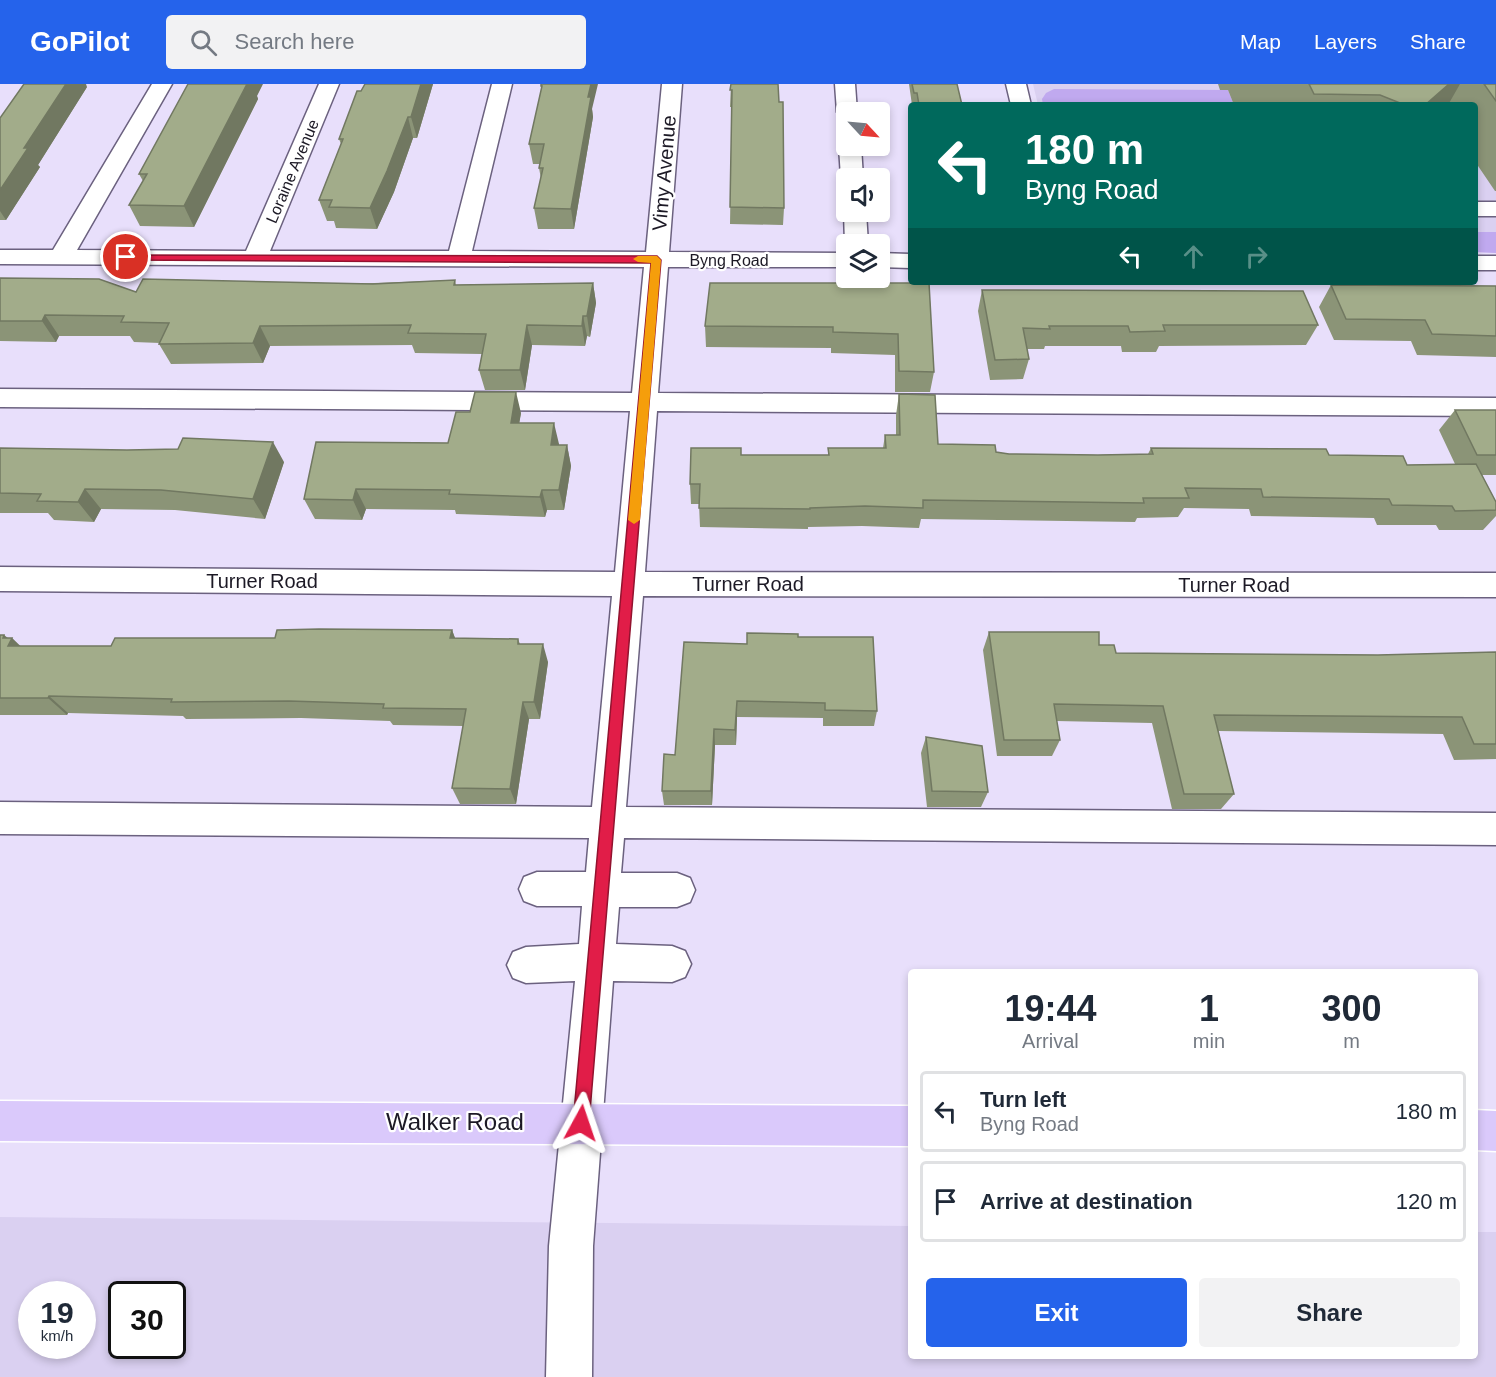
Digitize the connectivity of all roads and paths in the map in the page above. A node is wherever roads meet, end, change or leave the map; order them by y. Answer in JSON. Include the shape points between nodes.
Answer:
{"nodes":[{"id":1,"x":162,"y":84,"type":"edge"},
{"id":2,"x":329,"y":84,"type":"edge"},
{"id":3,"x":502,"y":84,"type":"edge"},
{"id":4,"x":672,"y":84,"type":"edge"},
{"id":5,"x":845,"y":84,"type":"edge"},
{"id":6,"x":1016,"y":84,"type":"edge"},
{"id":7,"x":846,"y":102,"type":"edge"},
{"id":8,"x":1020,"y":102,"type":"edge"},
{"id":9,"x":1478,"y":209,"type":"edge"},
{"id":10,"x":1496,"y":209,"type":"edge"},
{"id":11,"x":0,"y":256,"type":"edge"},
{"id":12,"x":61,"y":257,"type":"junction"},
{"id":13,"x":255,"y":258,"type":"junction"},
{"id":14,"x":459,"y":258,"type":"junction"},
{"id":15,"x":657,"y":260,"type":"junction"},
{"id":16,"x":836,"y":260,"type":"edge"},
{"id":17,"x":890,"y":260,"type":"edge"},
{"id":18,"x":908,"y":261,"type":"edge"},
{"id":19,"x":1478,"y":263,"type":"edge"},
{"id":20,"x":1496,"y":263,"type":"edge"},
{"id":21,"x":0,"y":398,"type":"edge"},
{"id":22,"x":644,"y":402,"type":"junction"},
{"id":23,"x":1496,"y":408,"type":"edge"},
{"id":24,"x":0,"y":579,"type":"edge"},
{"id":25,"x":628,"y":584,"type":"junction"},
{"id":26,"x":1496,"y":585,"type":"edge"},
{"id":27,"x":0,"y":818,"type":"edge"},
{"id":28,"x":607,"y":823,"type":"junction"},
{"id":29,"x":1496,"y":829,"type":"edge"},
{"id":30,"x":602,"y":888,"type":"junction"},
{"id":31,"x":537,"y":889,"type":"dead end"},
{"id":32,"x":677,"y":890,"type":"dead end"},
{"id":33,"x":595,"y":963,"type":"junction"},
{"id":34,"x":672,"y":964,"type":"dead end"},
{"id":35,"x":526,"y":965,"type":"dead end"},
{"id":36,"x":0,"y":1121,"type":"edge"},
{"id":37,"x":581,"y":1123,"type":"junction"},
{"id":38,"x":908,"y":1126,"type":"edge"},
{"id":39,"x":1478,"y":1130,"type":"edge"},
{"id":40,"x":1496,"y":1131,"type":"edge"},
{"id":41,"x":569,"y":1377,"type":"edge"}],
"edges":[{"from":1,"to":12,"type":"street"},
{"from":2,"to":13,"type":"street","name":"Loraine Avenue"},
{"from":3,"to":14,"type":"street"},
{"from":4,"to":15,"type":"street","name":"Vimy Avenue"},
{"from":5,"to":7,"type":"street"},
{"from":6,"to":8,"type":"street"},
{"from":9,"to":10,"type":"street"},
{"from":11,"to":12,"type":"street","name":"Byng Road"},
{"from":12,"to":13,"type":"street","name":"Byng Road"},
{"from":13,"to":14,"type":"street","name":"Byng Road"},
{"from":14,"to":15,"type":"street","name":"Byng Road"},
{"from":15,"to":16,"type":"street","name":"Byng Road"},
{"from":15,"to":22,"type":"street","name":"Vimy Avenue"},
{"from":17,"to":18,"type":"street"},
{"from":19,"to":20,"type":"street"},
{"from":21,"to":22,"type":"street"},
{"from":22,"to":23,"type":"street"},
{"from":22,"to":25,"type":"street","name":"Vimy Avenue"},
{"from":24,"to":25,"type":"street","name":"Turner Road"},
{"from":25,"to":26,"type":"street","name":"Turner Road"},
{"from":25,"to":28,"type":"street","name":"Vimy Avenue"},
{"from":27,"to":28,"type":"street"},
{"from":28,"to":29,"type":"street"},
{"from":28,"to":30,"type":"street","name":"Vimy Avenue"},
{"from":30,"to":31,"type":"street"},
{"from":30,"to":32,"type":"street"},
{"from":30,"to":33,"type":"street","name":"Vimy Avenue"},
{"from":33,"to":34,"type":"street"},
{"from":33,"to":35,"type":"street"},
{"from":33,"to":37,"type":"street","name":"Vimy Avenue"},
{"from":36,"to":37,"type":"main road","name":"Walker Road"},
{"from":37,"to":38,"type":"main road","name":"Walker Road"},
{"from":37,"to":41,"type":"street","name":"Vimy Avenue","via":[[571,1246]]},
{"from":39,"to":40,"type":"main road"}]}
